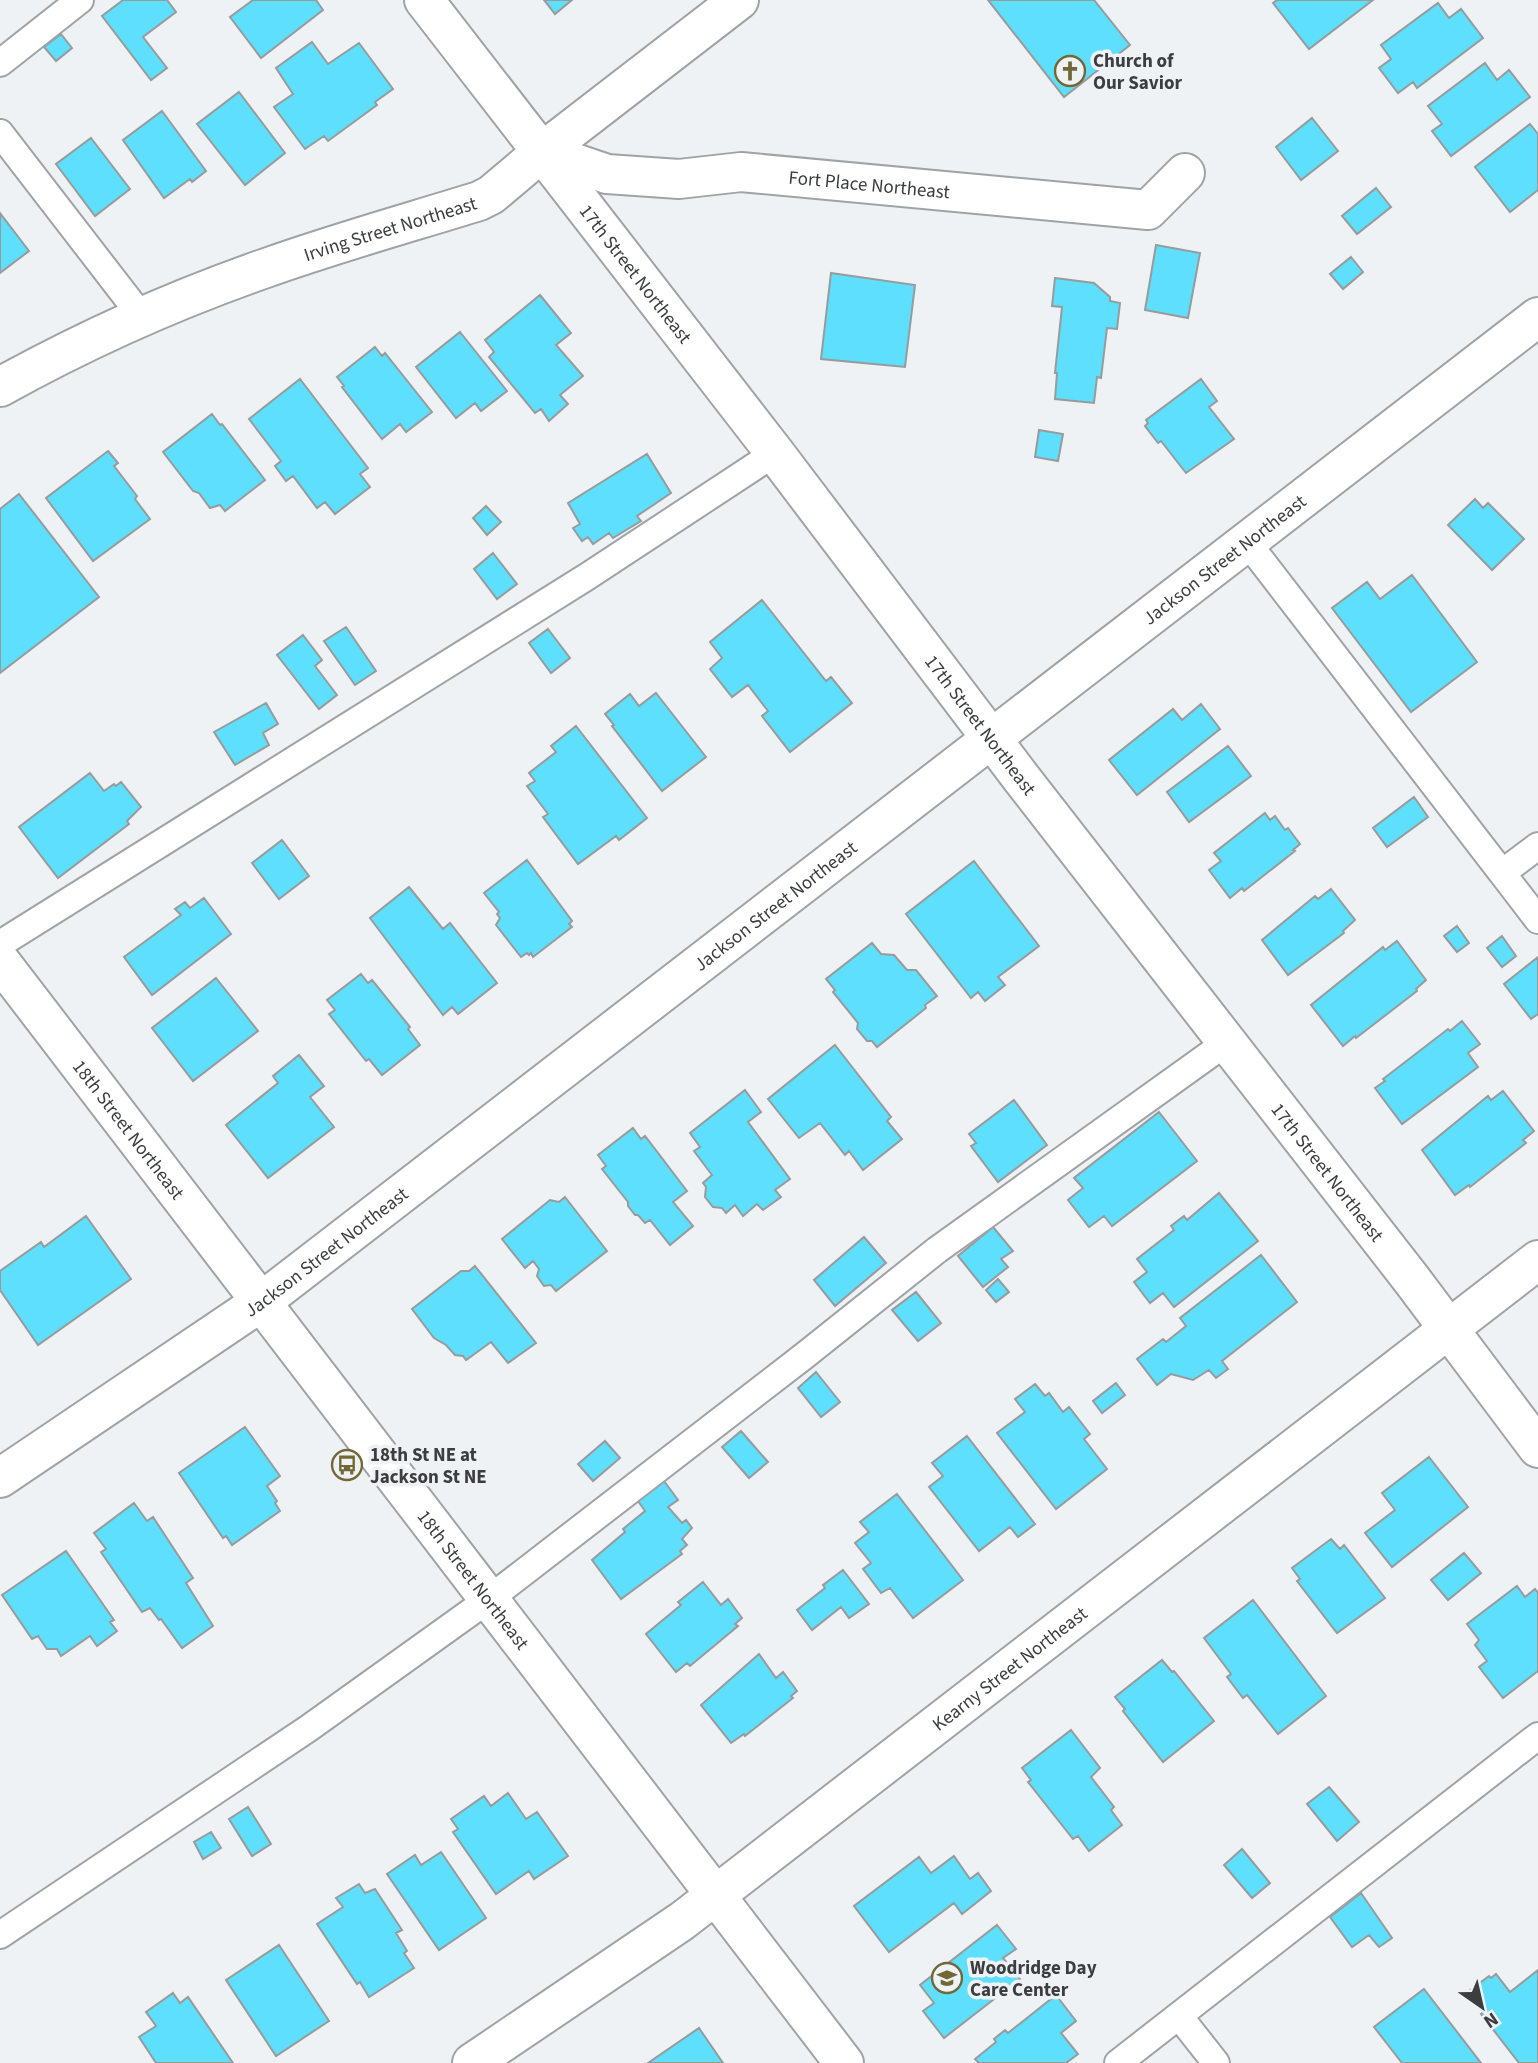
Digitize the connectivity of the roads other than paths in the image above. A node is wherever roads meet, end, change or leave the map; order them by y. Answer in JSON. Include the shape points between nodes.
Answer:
{"nodes":[{"id":1,"x":80,"y":0,"type":"edge"},
{"id":2,"x":424,"y":0,"type":"edge"},
{"id":3,"x":739,"y":0,"type":"edge"},
{"id":4,"x":0,"y":63,"type":"edge"},
{"id":5,"x":0,"y":133,"type":"edge"},
{"id":6,"x":542,"y":152,"type":"junction"},
{"id":7,"x":1185,"y":173,"type":"dead end"},
{"id":8,"x":142,"y":317,"type":"junction"},
{"id":9,"x":1538,"y":317,"type":"edge"},
{"id":10,"x":0,"y":387,"type":"edge"},
{"id":11,"x":775,"y":453,"type":"junction"},
{"id":12,"x":1247,"y":542,"type":"junction"},
{"id":13,"x":993,"y":738,"type":"junction"},
{"id":14,"x":1538,"y":846,"type":"edge"},
{"id":15,"x":1502,"y":873,"type":"junction"},
{"id":16,"x":1538,"y":920,"type":"edge"},
{"id":17,"x":0,"y":944,"type":"edge"},
{"id":18,"x":0,"y":961,"type":"edge"},
{"id":19,"x":1227,"y":1042,"type":"junction"},
{"id":20,"x":1538,"y":1260,"type":"edge"},
{"id":21,"x":261,"y":1301,"type":"junction"},
{"id":22,"x":1448,"y":1330,"type":"junction"},
{"id":23,"x":1538,"y":1448,"type":"edge"},
{"id":24,"x":0,"y":1478,"type":"edge"},
{"id":25,"x":489,"y":1599,"type":"junction"},
{"id":26,"x":1538,"y":1736,"type":"edge"},
{"id":27,"x":716,"y":1895,"type":"junction"},
{"id":28,"x":0,"y":1935,"type":"edge"},
{"id":29,"x":1179,"y":2016,"type":"junction"},
{"id":30,"x":472,"y":2063,"type":"edge"},
{"id":31,"x":844,"y":2063,"type":"edge"},
{"id":32,"x":1118,"y":2063,"type":"edge"},
{"id":33,"x":1216,"y":2063,"type":"edge"}],
"edges":[{"from":1,"to":4,"type":"lane"},
{"from":2,"to":6,"type":"street","name":"17th Street Northeast"},
{"from":3,"to":6,"type":"street","name":"Irving Street Northeast"},
{"from":5,"to":8,"type":"lane"},
{"from":6,"to":7,"type":"street","name":"Fort Place Northeast","via":[[607,174],[679,179],[741,172],[1148,210]]},
{"from":6,"to":8,"type":"street","name":"Irving Street Northeast","via":[[479,201],[266,268]]},
{"from":6,"to":11,"type":"street","name":"17th Street Northeast"},
{"from":8,"to":10,"type":"street","name":"Irving Street Northeast"},
{"from":9,"to":12,"type":"street","name":"Jackson Street Northeast"},
{"from":11,"to":13,"type":"street","name":"17th Street Northeast"},
{"from":11,"to":17,"type":"lane","via":[[588,576]]},
{"from":12,"to":13,"type":"street","name":"Jackson Street Northeast"},
{"from":12,"to":15,"type":"lane"},
{"from":13,"to":19,"type":"street","name":"17th Street Northeast"},
{"from":13,"to":21,"type":"street","name":"Jackson Street Northeast"},
{"from":14,"to":15,"type":"lane"},
{"from":15,"to":16,"type":"lane"},
{"from":18,"to":21,"type":"street","name":"18th Street Northeast"},
{"from":19,"to":22,"type":"street","name":"17th Street Northeast"},
{"from":19,"to":25,"type":"lane","via":[[937,1250]]},
{"from":20,"to":22,"type":"street","name":"Kearny Street Northeast"},
{"from":21,"to":24,"type":"street","name":"Jackson Street Northeast"},
{"from":21,"to":25,"type":"street","name":"18th Street Northeast"},
{"from":22,"to":23,"type":"street","name":"17th Street Northeast"},
{"from":22,"to":27,"type":"street","name":"Kearny Street Northeast"},
{"from":25,"to":27,"type":"street","name":"18th Street Northeast"},
{"from":25,"to":28,"type":"lane","via":[[309,1728]]},
{"from":26,"to":29,"type":"lane"},
{"from":27,"to":30,"type":"street","name":"Kearny Street Northeast"},
{"from":27,"to":31,"type":"street","name":"18th Street Northeast"},
{"from":29,"to":32,"type":"lane"},
{"from":29,"to":33,"type":"lane"}]}
